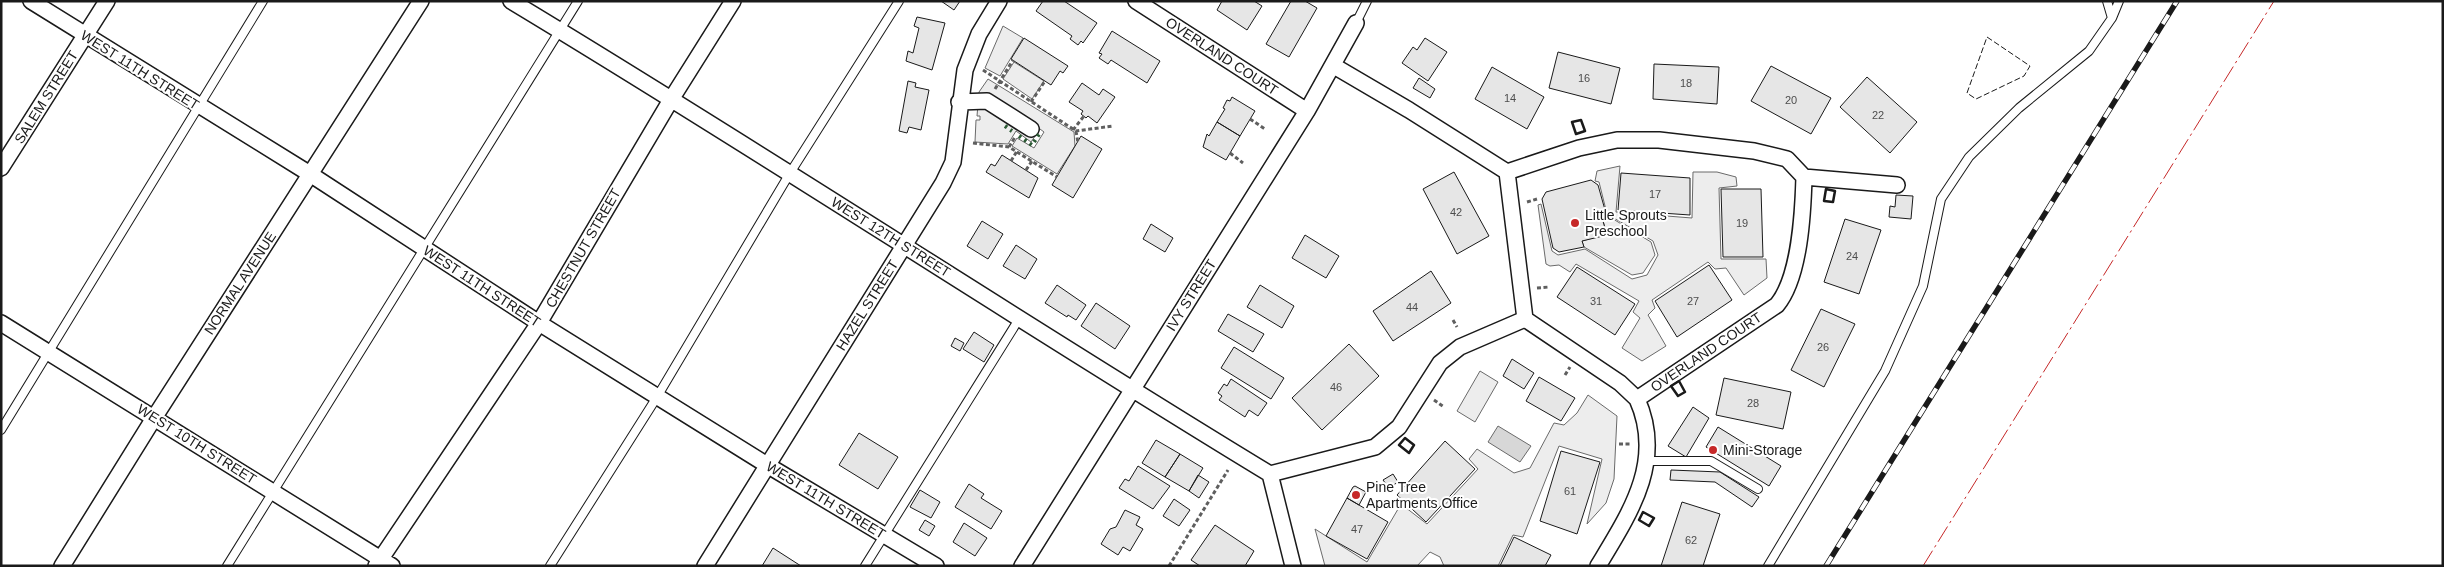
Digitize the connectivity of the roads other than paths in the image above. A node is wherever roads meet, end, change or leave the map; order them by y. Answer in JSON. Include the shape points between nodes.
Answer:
{"nodes":[{"id":1,"x":31,"y":1,"type":"edge"},
{"id":2,"x":107,"y":1,"type":"edge"},
{"id":3,"x":263,"y":1,"type":"edge"},
{"id":4,"x":421,"y":1,"type":"edge"},
{"id":5,"x":512,"y":1,"type":"edge"},
{"id":6,"x":578,"y":1,"type":"edge"},
{"id":7,"x":733,"y":1,"type":"edge"},
{"id":8,"x":899,"y":1,"type":"edge"},
{"id":9,"x":999,"y":1,"type":"edge"},
{"id":10,"x":1136,"y":1,"type":"edge"},
{"id":11,"x":1367,"y":1,"type":"edge"},
{"id":12,"x":2107,"y":1,"type":"edge"},
{"id":13,"x":2119,"y":1,"type":"edge"},
{"id":14,"x":2112,"y":18,"type":"junction"},
{"id":15,"x":1356,"y":23,"type":"joint"},
{"id":16,"x":560,"y":30,"type":"junction"},
{"id":17,"x":85,"y":36,"type":"junction"},
{"id":18,"x":1334,"y":66,"type":"junction"},
{"id":19,"x":672,"y":98,"type":"junction"},
{"id":20,"x":959,"y":102,"type":"junction"},
{"id":21,"x":200,"y":106,"type":"junction"},
{"id":22,"x":1307,"y":111,"type":"junction"},
{"id":23,"x":1031,"y":129,"type":"dead end"},
{"id":24,"x":1,"y":168,"type":"edge"},
{"id":25,"x":1507,"y":172,"type":"junction"},
{"id":26,"x":790,"y":173,"type":"junction"},
{"id":27,"x":310,"y":174,"type":"junction"},
{"id":28,"x":1804,"y":177,"type":"junction"},
{"id":29,"x":1897,"y":185,"type":"dead end"},
{"id":30,"x":904,"y":246,"type":"junction"},
{"id":31,"x":424,"y":249,"type":"junction"},
{"id":32,"x":1020,"y":318,"type":"junction"},
{"id":33,"x":1525,"y":318,"type":"junction"},
{"id":34,"x":1,"y":322,"type":"edge"},
{"id":35,"x":539,"y":323,"type":"junction"},
{"id":36,"x":50,"y":353,"type":"junction"},
{"id":37,"x":1132,"y":389,"type":"junction"},
{"id":38,"x":657,"y":396,"type":"junction"},
{"id":39,"x":1637,"y":398,"type":"junction"},
{"id":40,"x":154,"y":418,"type":"junction"},
{"id":41,"x":1,"y":430,"type":"edge"},
{"id":42,"x":1646,"y":461,"type":"junction"},
{"id":43,"x":767,"y":465,"type":"junction"},
{"id":44,"x":1270,"y":474,"type":"junction"},
{"id":45,"x":1758,"y":489,"type":"dead end"},
{"id":46,"x":273,"y":492,"type":"junction"},
{"id":47,"x":885,"y":535,"type":"junction"},
{"id":48,"x":383,"y":563,"type":"edge"},
{"id":49,"x":62,"y":566,"type":"edge"},
{"id":50,"x":227,"y":566,"type":"edge"},
{"id":51,"x":550,"y":566,"type":"edge"},
{"id":52,"x":705,"y":566,"type":"edge"},
{"id":53,"x":865,"y":566,"type":"edge"},
{"id":54,"x":936,"y":566,"type":"edge"},
{"id":55,"x":1022,"y":566,"type":"edge"},
{"id":56,"x":1293,"y":566,"type":"edge"},
{"id":57,"x":1598,"y":566,"type":"edge"},
{"id":58,"x":1768,"y":566,"type":"edge"}],
"edges":[{"from":1,"to":17,"type":"street","name":"WEST 11TH STREET"},
{"from":2,"to":17,"type":"street","name":"SALEM STREET"},
{"from":3,"to":21,"type":"lane"},
{"from":4,"to":27,"type":"street","name":"NORMAL AVENUE"},
{"from":5,"to":16,"type":"street","name":"WEST 12TH STREET"},
{"from":6,"to":16,"type":"lane"},
{"from":7,"to":19,"type":"street","name":"CHESTNUT STREET"},
{"from":8,"to":26,"type":"lane"},
{"from":9,"to":20,"type":"street","name":"HAZEL STREET","via":[[979,34],[965,70]]},
{"from":10,"to":22,"type":"street","name":"OVERLAND COURT"},
{"from":11,"to":15,"type":"lane"},
{"from":12,"to":14,"type":"lane"},
{"from":13,"to":14,"type":"lane"},
{"from":14,"to":58,"type":"lane","via":[[2089,51],[2019,108],[1969,157],[1941,199],[1923,286],[1885,371]]},
{"from":15,"to":18,"type":"street","name":"IVY STREET"},
{"from":16,"to":19,"type":"street","name":"WEST 12TH STREET"},
{"from":16,"to":31,"type":"lane"},
{"from":17,"to":21,"type":"street","name":"WEST 11TH STREET"},
{"from":17,"to":24,"type":"street","name":"SALEM STREET"},
{"from":18,"to":22,"type":"street","name":"IVY STREET"},
{"from":18,"to":25,"type":"street"},
{"from":19,"to":26,"type":"street","name":"WEST 12TH STREET"},
{"from":19,"to":35,"type":"street","name":"CHESTNUT STREET"},
{"from":20,"to":23,"type":"street","via":[[987,101]]},
{"from":20,"to":30,"type":"street","name":"HAZEL STREET","via":[[953,162],[944,183]]},
{"from":21,"to":27,"type":"street","name":"WEST 11TH STREET"},
{"from":21,"to":36,"type":"lane"},
{"from":22,"to":37,"type":"street","name":"IVY STREET"},
{"from":25,"to":28,"type":"street","via":[[1579,148],[1617,140],[1660,140],[1754,151],[1787,159]]},
{"from":25,"to":33,"type":"street"},
{"from":26,"to":30,"type":"street","name":"WEST 12TH STREET"},
{"from":26,"to":38,"type":"lane"},
{"from":27,"to":31,"type":"street","name":"WEST 11TH STREET"},
{"from":27,"to":40,"type":"street","name":"NORMAL AVENUE"},
{"from":28,"to":29,"type":"street"},
{"from":28,"to":39,"type":"street","name":"OVERLAND COURT","via":[[1803,208],[1792,278],[1785,295],[1777,305]]},
{"from":30,"to":32,"type":"street","name":"WEST 12TH STREET"},
{"from":30,"to":43,"type":"street","name":"HAZEL STREET"},
{"from":31,"to":35,"type":"street","name":"WEST 11TH STREET"},
{"from":31,"to":46,"type":"lane"},
{"from":32,"to":37,"type":"street","name":"WEST 12TH STREET"},
{"from":32,"to":47,"type":"lane"},
{"from":33,"to":39,"type":"street","name":"OVERLAND COURT"},
{"from":33,"to":44,"type":"street","via":[[1460,347],[1440,363],[1399,427],[1376,448]]},
{"from":34,"to":36,"type":"street","name":"WEST 10TH STREET"},
{"from":35,"to":38,"type":"street","name":"WEST 11TH STREET"},
{"from":35,"to":48,"type":"street","name":"CHESTNUT STREET"},
{"from":36,"to":40,"type":"street","name":"WEST 10TH STREET"},
{"from":36,"to":41,"type":"lane"},
{"from":37,"to":44,"type":"street","name":"WEST 12TH STREET"},
{"from":37,"to":55,"type":"street","name":"IVY STREET"},
{"from":38,"to":43,"type":"street","name":"WEST 11TH STREET"},
{"from":38,"to":51,"type":"lane"},
{"from":39,"to":42,"type":"street","via":[[1644,415]]},
{"from":40,"to":46,"type":"street","name":"WEST 10TH STREET"},
{"from":40,"to":49,"type":"street","name":"NORMAL AVENUE"},
{"from":42,"to":45,"type":"lane","via":[[1711,461]]},
{"from":42,"to":57,"type":"street","via":[[1643,481],[1629,515]]},
{"from":43,"to":47,"type":"street","name":"WEST 11TH STREET"},
{"from":43,"to":52,"type":"street","name":"HAZEL STREET"},
{"from":44,"to":56,"type":"street"},
{"from":46,"to":48,"type":"street","name":"WEST 10TH STREET"},
{"from":46,"to":50,"type":"lane"},
{"from":47,"to":53,"type":"lane"},
{"from":47,"to":54,"type":"street","name":"WEST 11TH STREET"}]}
